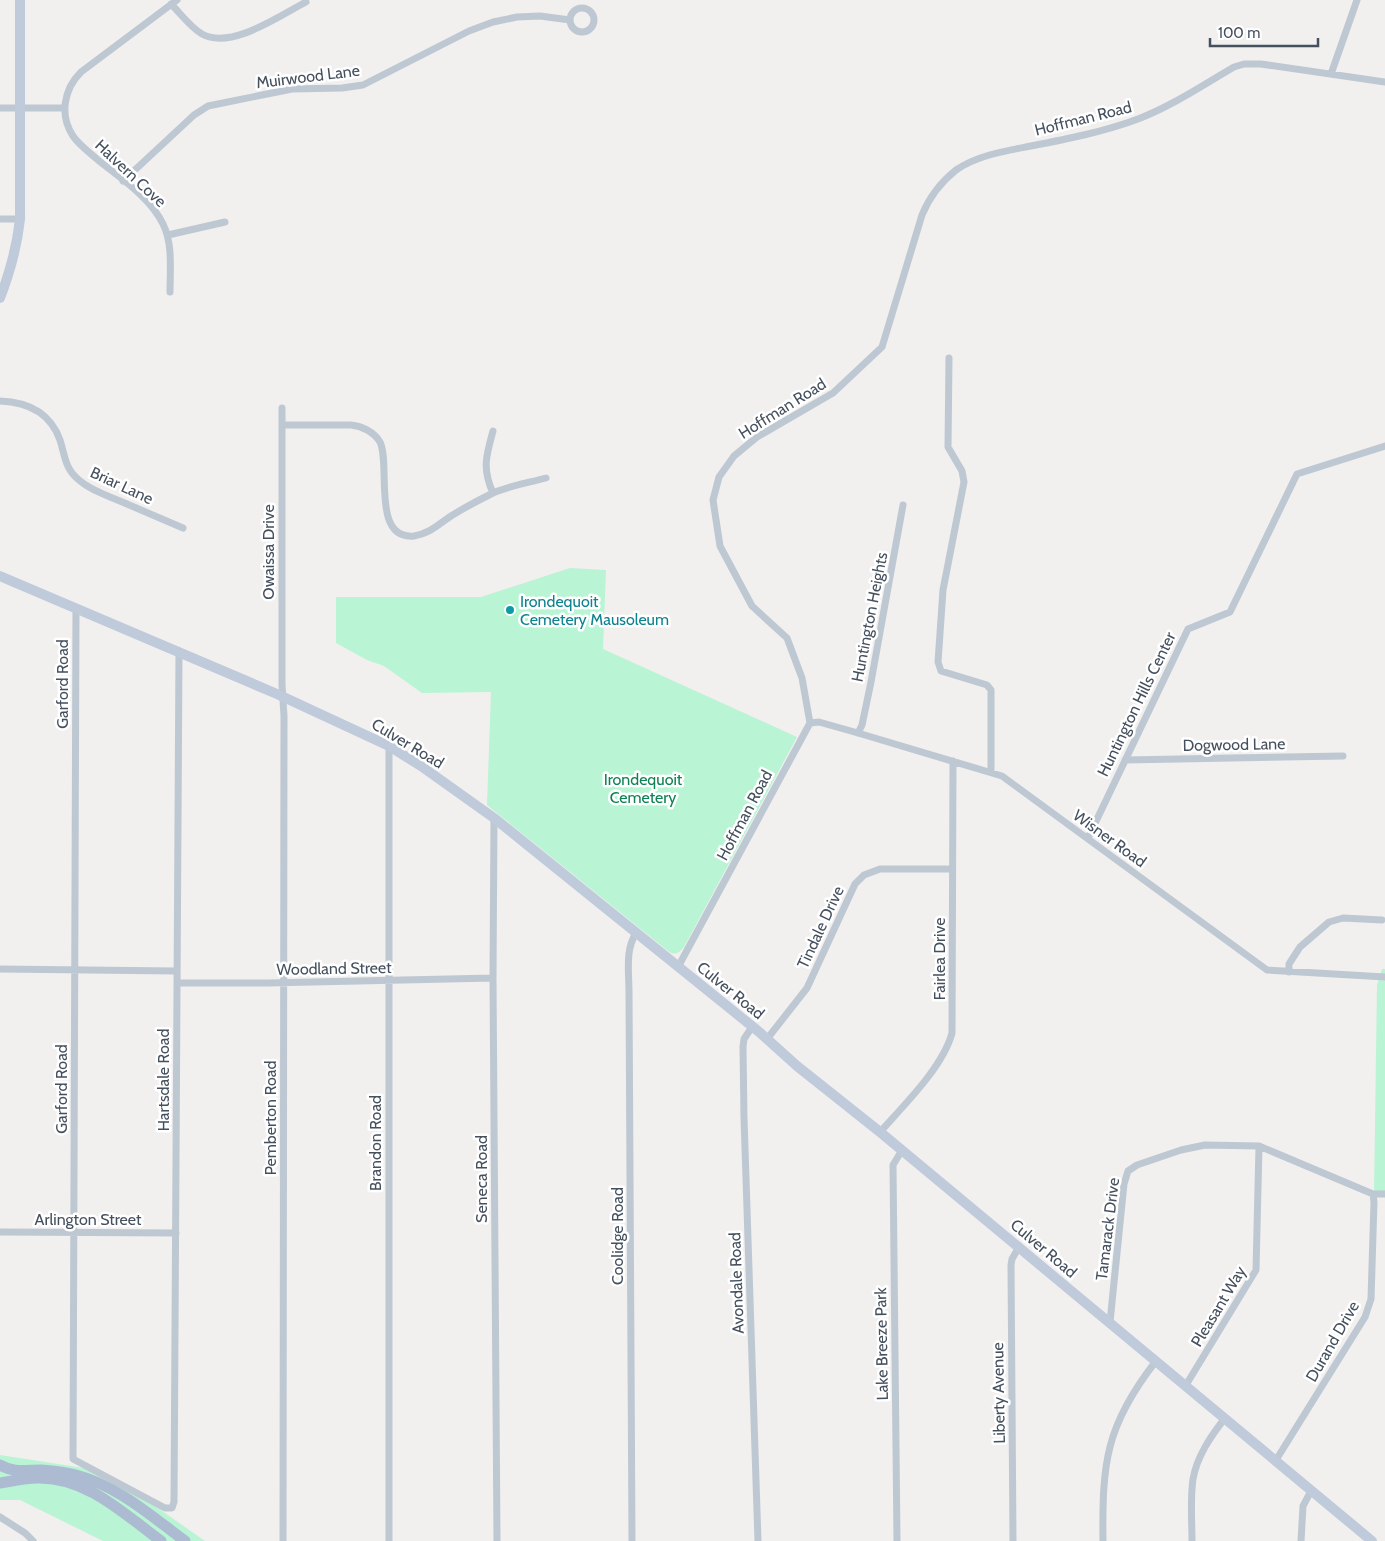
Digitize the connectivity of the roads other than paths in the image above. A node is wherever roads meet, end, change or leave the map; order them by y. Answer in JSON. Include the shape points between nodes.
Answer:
{"nodes":[{"id":1,"x":20,"y":0,"type":"edge"},
{"id":2,"x":1357,"y":0,"type":"edge"},
{"id":3,"x":174,"y":2,"type":"edge"},
{"id":4,"x":306,"y":2,"type":"dead end"},
{"id":5,"x":570,"y":20,"type":"dead end"},
{"id":6,"x":1331,"y":74,"type":"junction"},
{"id":7,"x":1385,"y":82,"type":"edge"},
{"id":8,"x":0,"y":108,"type":"edge"},
{"id":9,"x":19,"y":108,"type":"junction"},
{"id":10,"x":65,"y":108,"type":"junction"},
{"id":11,"x":123,"y":181,"type":"junction"},
{"id":12,"x":0,"y":219,"type":"edge"},
{"id":13,"x":20,"y":219,"type":"junction"},
{"id":14,"x":225,"y":222,"type":"dead end"},
{"id":15,"x":168,"y":235,"type":"junction"},
{"id":16,"x":170,"y":292,"type":"dead end"},
{"id":17,"x":0,"y":298,"type":"edge"},
{"id":18,"x":949,"y":358,"type":"dead end"},
{"id":19,"x":0,"y":401,"type":"edge"},
{"id":20,"x":282,"y":408,"type":"dead end"},
{"id":21,"x":282,"y":425,"type":"junction"},
{"id":22,"x":493,"y":431,"type":"dead end"},
{"id":23,"x":1385,"y":446,"type":"edge"},
{"id":24,"x":546,"y":478,"type":"dead end"},
{"id":25,"x":493,"y":493,"type":"junction"},
{"id":26,"x":904,"y":505,"type":"dead end"},
{"id":27,"x":183,"y":528,"type":"dead end"},
{"id":28,"x":0,"y":576,"type":"edge"},
{"id":29,"x":76,"y":608,"type":"junction"},
{"id":30,"x":179,"y":651,"type":"junction"},
{"id":31,"x":282,"y":696,"type":"junction"},
{"id":32,"x":810,"y":723,"type":"junction"},
{"id":33,"x":858,"y":733,"type":"junction"},
{"id":34,"x":389,"y":746,"type":"junction"},
{"id":35,"x":1343,"y":756,"type":"dead end"},
{"id":36,"x":1125,"y":760,"type":"junction"},
{"id":37,"x":953,"y":761,"type":"junction"},
{"id":38,"x":990,"y":772,"type":"junction"},
{"id":39,"x":494,"y":818,"type":"junction"},
{"id":40,"x":1088,"y":838,"type":"junction"},
{"id":41,"x":952,"y":869,"type":"junction"},
{"id":42,"x":1382,"y":920,"type":"dead end"},
{"id":43,"x":636,"y":933,"type":"junction"},
{"id":44,"x":678,"y":967,"type":"junction"},
{"id":45,"x":0,"y":969,"type":"edge"},
{"id":46,"x":75,"y":970,"type":"junction"},
{"id":47,"x":176,"y":971,"type":"junction"},
{"id":48,"x":1289,"y":972,"type":"junction"},
{"id":49,"x":1385,"y":977,"type":"edge"},
{"id":50,"x":493,"y":978,"type":"junction"},
{"id":51,"x":389,"y":980,"type":"junction"},
{"id":52,"x":284,"y":982,"type":"junction"},
{"id":53,"x":176,"y":983,"type":"junction"},
{"id":54,"x":752,"y":1026,"type":"junction"},
{"id":55,"x":767,"y":1039,"type":"junction"},
{"id":56,"x":880,"y":1132,"type":"junction"},
{"id":57,"x":1259,"y":1146,"type":"junction"},
{"id":58,"x":902,"y":1150,"type":"junction"},
{"id":59,"x":1373,"y":1194,"type":"junction"},
{"id":60,"x":1385,"y":1194,"type":"edge"},
{"id":61,"x":0,"y":1232,"type":"edge"},
{"id":62,"x":74,"y":1233,"type":"junction"},
{"id":63,"x":176,"y":1233,"type":"junction"},
{"id":64,"x":1019,"y":1247,"type":"junction"},
{"id":65,"x":1110,"y":1322,"type":"junction"},
{"id":66,"x":1156,"y":1361,"type":"junction"},
{"id":67,"x":1186,"y":1385,"type":"junction"},
{"id":68,"x":1225,"y":1418,"type":"junction"},
{"id":69,"x":1276,"y":1460,"type":"junction"},
{"id":70,"x":0,"y":1464,"type":"edge"},
{"id":71,"x":0,"y":1483,"type":"edge"},
{"id":72,"x":1311,"y":1491,"type":"junction"},
{"id":73,"x":172,"y":1508,"type":"joint"},
{"id":74,"x":2,"y":1517,"type":"edge"},
{"id":75,"x":33,"y":1541,"type":"edge"},
{"id":76,"x":161,"y":1541,"type":"edge"},
{"id":77,"x":185,"y":1541,"type":"edge"},
{"id":78,"x":283,"y":1541,"type":"edge"},
{"id":79,"x":389,"y":1541,"type":"edge"},
{"id":80,"x":497,"y":1541,"type":"edge"},
{"id":81,"x":632,"y":1541,"type":"edge"},
{"id":82,"x":758,"y":1541,"type":"edge"},
{"id":83,"x":897,"y":1541,"type":"edge"},
{"id":84,"x":1013,"y":1541,"type":"edge"},
{"id":85,"x":1103,"y":1541,"type":"edge"},
{"id":86,"x":1192,"y":1541,"type":"edge"},
{"id":87,"x":1301,"y":1541,"type":"edge"},
{"id":88,"x":1372,"y":1541,"type":"edge"}],
"edges":[{"from":1,"to":9,"type":"main road"},
{"from":2,"to":6,"type":"street"},
{"from":3,"to":4,"type":"street","via":[[193,28],[207,37],[223,39],[240,36]]},
{"from":3,"to":10,"type":"street","via":[[81,72],[70,86]]},
{"from":5,"to":11,"type":"street","name":"Muirwood Lane","via":[[540,16],[493,22],[363,85],[292,89],[208,106],[194,115]]},
{"from":6,"to":7,"type":"street","name":"Hoffman Road"},
{"from":6,"to":32,"type":"street","name":"Hoffman Road","via":[[1244,64],[1137,120],[990,155],[966,164],[944,181],[922,215],[882,347],[833,394],[757,437],[734,456],[719,477],[713,500],[720,546],[752,606],[787,638],[802,678]]},
{"from":8,"to":9,"type":"street"},
{"from":9,"to":10,"type":"street"},
{"from":9,"to":13,"type":"main road"},
{"from":10,"to":11,"type":"street","name":"Halvern Cove","via":[[68,128],[74,137]]},
{"from":11,"to":15,"type":"street","name":"Halvern Cove","via":[[150,206]]},
{"from":12,"to":13,"type":"street"},
{"from":13,"to":17,"type":"main road","via":[[14,259]]},
{"from":14,"to":15,"type":"street"},
{"from":15,"to":16,"type":"street","name":"Halvern Cove"},
{"from":18,"to":38,"type":"street","via":[[948,446],[962,471],[964,482],[943,590],[938,662],[941,671],[987,685],[991,690]]},
{"from":19,"to":27,"type":"street","name":"Briar Lane","via":[[19,402],[45,417],[56,430],[68,468],[80,482]]},
{"from":20,"to":21,"type":"street","name":"Owaissa Drive"},
{"from":21,"to":25,"type":"street","via":[[356,426],[376,437],[383,454],[387,513],[400,533],[410,536],[427,532]]},
{"from":21,"to":31,"type":"street","name":"Owaissa Drive"},
{"from":22,"to":25,"type":"street","via":[[485,464]]},
{"from":23,"to":36,"type":"street","name":"Huntington Hills Center","via":[[1297,474],[1230,612],[1188,629]]},
{"from":24,"to":25,"type":"street"},
{"from":26,"to":33,"type":"street","name":"Huntington Heights","via":[[871,682]]},
{"from":28,"to":29,"type":"main road","name":"Culver Road"},
{"from":29,"to":30,"type":"main road","name":"Culver Road"},
{"from":29,"to":46,"type":"street","name":"Garford Road"},
{"from":30,"to":31,"type":"main road","name":"Culver Road"},
{"from":30,"to":47,"type":"street","name":"Hartsdale Road"},
{"from":31,"to":34,"type":"main road","name":"Culver Road"},
{"from":31,"to":52,"type":"street","name":"Pemberton Road"},
{"from":32,"to":33,"type":"street","name":"Wisner Road","via":[[818,722]]},
{"from":32,"to":44,"type":"street","name":"Hoffman Road"},
{"from":33,"to":37,"type":"street","name":"Wisner Road"},
{"from":34,"to":39,"type":"main road","name":"Culver Road"},
{"from":34,"to":51,"type":"street","name":"Brandon Road"},
{"from":35,"to":36,"type":"street","name":"Dogwood Lane"},
{"from":36,"to":40,"type":"street","name":"Huntington Hills Center"},
{"from":37,"to":38,"type":"street","name":"Wisner Road"},
{"from":37,"to":41,"type":"street","name":"Fairlea Drive"},
{"from":38,"to":40,"type":"street","name":"Wisner Road","via":[[1002,776]]},
{"from":39,"to":43,"type":"main road","name":"Culver Road"},
{"from":39,"to":50,"type":"street","name":"Seneca Road"},
{"from":40,"to":48,"type":"street","name":"Wisner Road","via":[[1268,970]]},
{"from":41,"to":55,"type":"street","name":"Tindale Drive","via":[[880,869],[859,879],[807,988]]},
{"from":41,"to":56,"type":"street","name":"Fairlea Drive","via":[[951,1038],[937,1066]]},
{"from":42,"to":48,"type":"street","via":[[1343,918],[1329,922],[1300,947],[1289,964]]},
{"from":43,"to":44,"type":"main road","name":"Culver Road"},
{"from":43,"to":81,"type":"street","name":"Coolidge Road","via":[[629,950]]},
{"from":44,"to":54,"type":"main road","name":"Culver Road"},
{"from":45,"to":46,"type":"street"},
{"from":46,"to":47,"type":"street"},
{"from":46,"to":62,"type":"street","name":"Garford Road"},
{"from":47,"to":53,"type":"street","name":"Hartsdale Road"},
{"from":48,"to":49,"type":"street","name":"Wisner Road"},
{"from":50,"to":51,"type":"street","name":"Woodland Street"},
{"from":50,"to":80,"type":"street","name":"Seneca Road"},
{"from":51,"to":52,"type":"street","name":"Woodland Street"},
{"from":51,"to":79,"type":"street","name":"Brandon Road"},
{"from":52,"to":53,"type":"street","name":"Woodland Street"},
{"from":52,"to":78,"type":"street","name":"Pemberton Road"},
{"from":53,"to":63,"type":"street","name":"Hartsdale Road"},
{"from":54,"to":55,"type":"main road","name":"Culver Road"},
{"from":54,"to":82,"type":"street","name":"Avondale Road","via":[[743,1047]]},
{"from":55,"to":56,"type":"main road","name":"Culver Road"},
{"from":56,"to":58,"type":"main road","name":"Culver Road"},
{"from":57,"to":59,"type":"street","name":"Tamarack Drive"},
{"from":57,"to":65,"type":"street","name":"Tamarack Drive","via":[[1205,1145],[1181,1150],[1128,1171]]},
{"from":57,"to":67,"type":"street","name":"Pleasant Way","via":[[1256,1270]]},
{"from":58,"to":64,"type":"main road","name":"Culver Road"},
{"from":58,"to":83,"type":"street","name":"Lake Breeze Park","via":[[893,1164]]},
{"from":59,"to":60,"type":"street","name":"Tamarack Drive"},
{"from":59,"to":69,"type":"street","name":"Durand Drive","via":[[1369,1308]]},
{"from":61,"to":62,"type":"street","name":"Arlington Street"},
{"from":62,"to":63,"type":"street","name":"Arlington Street"},
{"from":62,"to":73,"type":"street","name":"Garford Road","via":[[73,1459],[164,1508]]},
{"from":63,"to":73,"type":"street","name":"Hartsdale Road"},
{"from":64,"to":65,"type":"main road","name":"Culver Road"},
{"from":64,"to":84,"type":"street","name":"Liberty Avenue","via":[[1010,1265]]},
{"from":65,"to":66,"type":"main road","name":"Culver Road"},
{"from":66,"to":67,"type":"main road","name":"Culver Road"},
{"from":66,"to":85,"type":"street","via":[[1134,1391],[1113,1432],[1103,1484]]},
{"from":67,"to":68,"type":"main road","name":"Culver Road"},
{"from":68,"to":69,"type":"main road","name":"Culver Road"},
{"from":68,"to":86,"type":"street","via":[[1208,1442],[1195,1472]]},
{"from":69,"to":72,"type":"main road","name":"Culver Road"},
{"from":70,"to":77,"type":"main road","via":[[20,1471],[66,1473],[96,1481],[124,1496]]},
{"from":71,"to":76,"type":"main road","via":[[40,1478],[80,1486],[101,1497]]},
{"from":72,"to":87,"type":"street","via":[[1303,1506]]},
{"from":72,"to":88,"type":"main road","name":"Culver Road"},
{"from":74,"to":75,"type":"street"}]}
